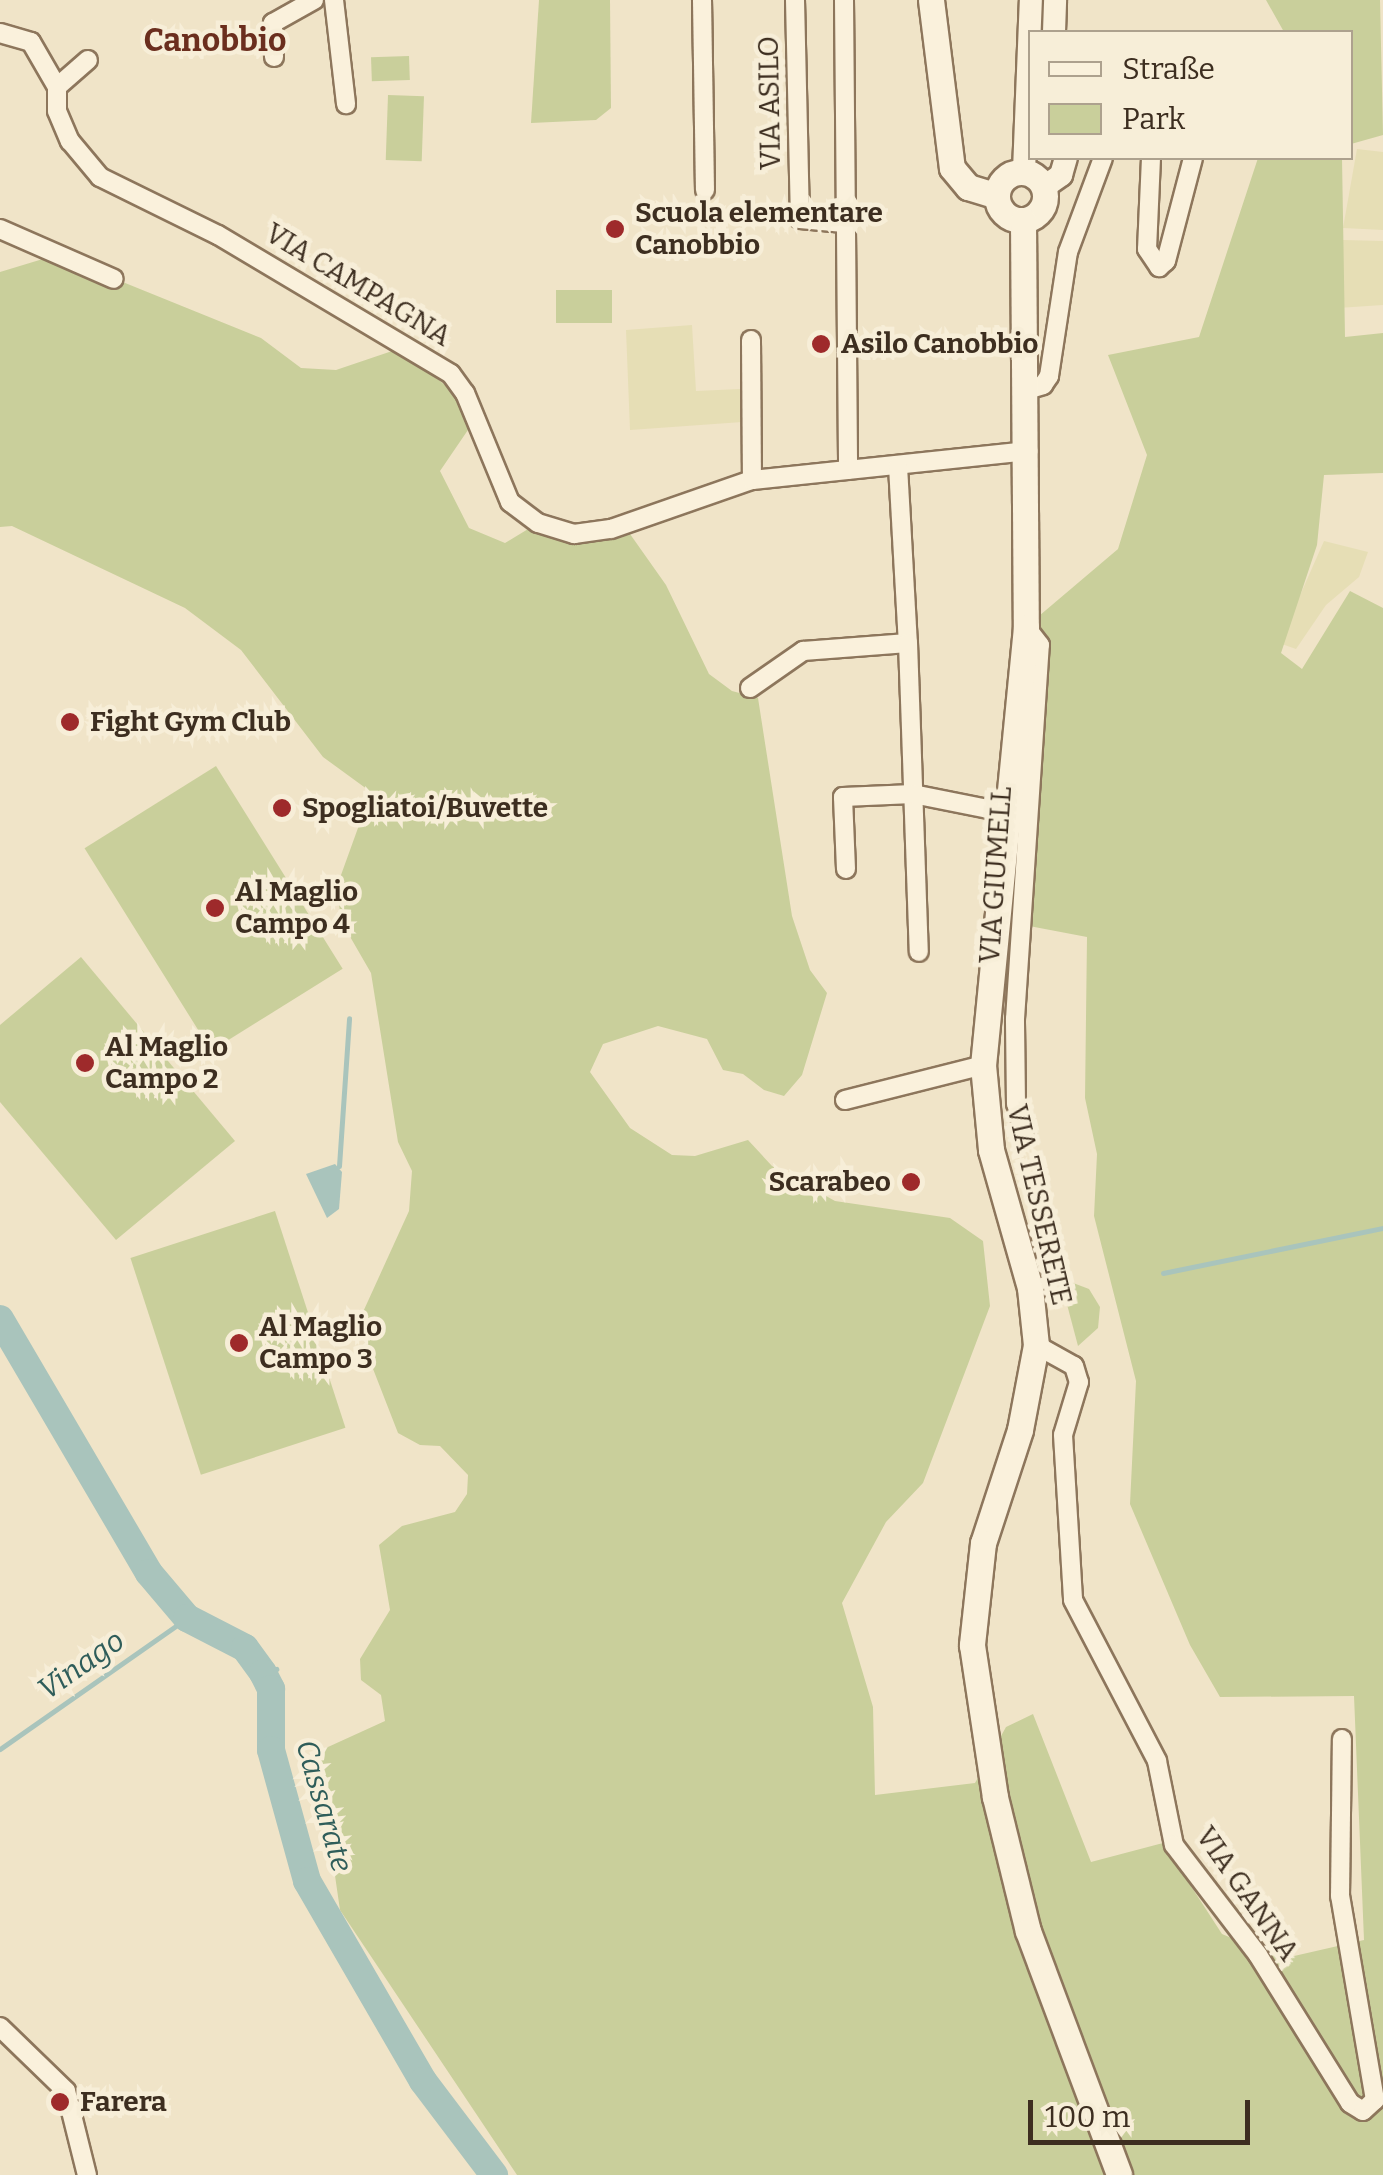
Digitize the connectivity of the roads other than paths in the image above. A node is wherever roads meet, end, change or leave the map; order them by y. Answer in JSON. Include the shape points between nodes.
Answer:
{"nodes":[{"id":1,"x":314,"y":0,"type":"edge"},
{"id":2,"x":334,"y":0,"type":"edge"},
{"id":3,"x":702,"y":0,"type":"edge"},
{"id":4,"x":795,"y":0,"type":"edge"},
{"id":5,"x":844,"y":0,"type":"edge"},
{"id":6,"x":931,"y":0,"type":"edge"},
{"id":7,"x":1031,"y":0,"type":"edge"},
{"id":8,"x":1055,"y":0,"type":"edge"},
{"id":9,"x":1032,"y":30,"type":"edge"},
{"id":10,"x":1054,"y":30,"type":"edge"},
{"id":11,"x":0,"y":33,"type":"edge"},
{"id":12,"x":274,"y":58,"type":"dead end"},
{"id":13,"x":88,"y":60,"type":"dead end"},
{"id":14,"x":57,"y":87,"type":"junction"},
{"id":15,"x":346,"y":104,"type":"dead end"},
{"id":16,"x":1034,"y":160,"type":"edge"},
{"id":17,"x":1065,"y":160,"type":"edge"},
{"id":18,"x":1102,"y":160,"type":"edge"},
{"id":19,"x":1151,"y":160,"type":"edge"},
{"id":20,"x":1192,"y":160,"type":"edge"},
{"id":21,"x":1034,"y":179,"type":"junction"},
{"id":22,"x":706,"y":190,"type":"dead end"},
{"id":23,"x":997,"y":196,"type":"junction"},
{"id":24,"x":1023,"y":220,"type":"junction"},
{"id":25,"x":844,"y":222,"type":"junction"},
{"id":26,"x":0,"y":229,"type":"edge"},
{"id":27,"x":114,"y":278,"type":"dead end"},
{"id":28,"x":751,"y":340,"type":"dead end"},
{"id":29,"x":1027,"y":390,"type":"junction"},
{"id":30,"x":1028,"y":451,"type":"junction"},
{"id":31,"x":898,"y":466,"type":"junction"},
{"id":32,"x":848,"y":470,"type":"junction"},
{"id":33,"x":752,"y":480,"type":"junction"},
{"id":34,"x":1026,"y":627,"type":"junction"},
{"id":35,"x":908,"y":643,"type":"junction"},
{"id":36,"x":750,"y":688,"type":"dead end"},
{"id":37,"x":914,"y":794,"type":"junction"},
{"id":38,"x":1008,"y":813,"type":"junction"},
{"id":39,"x":846,"y":869,"type":"dead end"},
{"id":40,"x":919,"y":952,"type":"dead end"},
{"id":41,"x":983,"y":1065,"type":"junction"},
{"id":42,"x":844,"y":1100,"type":"dead end"},
{"id":43,"x":1024,"y":1133,"type":"dead end"},
{"id":44,"x":1036,"y":1345,"type":"junction"},
{"id":45,"x":1342,"y":1739,"type":"dead end"},
{"id":46,"x":0,"y":2027,"type":"edge"},
{"id":47,"x":87,"y":2175,"type":"edge"},
{"id":48,"x":1119,"y":2175,"type":"edge"}],
"edges":[{"from":1,"to":12,"type":"street","via":[[272,23]]},
{"from":2,"to":15,"type":"street"},
{"from":3,"to":22,"type":"street"},
{"from":4,"to":25,"type":"street","name":"VIA ASILO","via":[[800,219]]},
{"from":5,"to":25,"type":"street"},
{"from":6,"to":23,"type":"main road","via":[[952,168],[964,184]]},
{"from":7,"to":9,"type":"street"},
{"from":8,"to":10,"type":"street"},
{"from":11,"to":14,"type":"street","name":"VIA CAMPAGNA","via":[[28,37]]},
{"from":13,"to":14,"type":"street"},
{"from":14,"to":33,"type":"street","name":"VIA CAMPAGNA","via":[[56,111],[70,142],[100,177],[218,234],[451,374],[510,502],[538,523],[574,534],[611,529]]},
{"from":16,"to":21,"type":"street"},
{"from":17,"to":21,"type":"street","via":[[1061,175]]},
{"from":18,"to":29,"type":"street","via":[[1068,252],[1049,376]]},
{"from":19,"to":20,"type":"street","via":[[1147,250],[1158,268],[1166,260]]},
{"from":21,"to":23,"type":"main road","via":[[1007,176]]},
{"from":21,"to":24,"type":"main road","via":[[1042,209]]},
{"from":23,"to":24,"type":"main road","via":[[1002,210]]},
{"from":24,"to":29,"type":"main road","name":"VIA TESSERETE"},
{"from":25,"to":32,"type":"street"},
{"from":26,"to":27,"type":"street"},
{"from":28,"to":33,"type":"street"},
{"from":29,"to":30,"type":"main road","name":"VIA TESSERETE"},
{"from":30,"to":31,"type":"street","name":"VIA CAMPAGNA"},
{"from":30,"to":34,"type":"main road","name":"VIA TESSERETE"},
{"from":31,"to":32,"type":"street","name":"VIA CAMPAGNA"},
{"from":31,"to":35,"type":"street"},
{"from":32,"to":33,"type":"street","name":"VIA CAMPAGNA"},
{"from":34,"to":38,"type":"main road","name":"VIA TESSERETE"},
{"from":34,"to":43,"type":"street","name":"VIA GIUMELL","via":[[1040,645],[1014,1020],[1016,1104]]},
{"from":35,"to":36,"type":"street","via":[[804,651]]},
{"from":35,"to":37,"type":"street"},
{"from":37,"to":38,"type":"street"},
{"from":37,"to":39,"type":"street","via":[[844,797]]},
{"from":37,"to":40,"type":"street"},
{"from":38,"to":41,"type":"main road","name":"VIA TESSERETE"},
{"from":41,"to":42,"type":"street"},
{"from":41,"to":44,"type":"main road","name":"VIA TESSERETE","via":[[992,1150],[1030,1288]]},
{"from":44,"to":45,"type":"street","name":"VIA GANNA","via":[[1074,1366],[1078,1382],[1064,1434],[1073,1600],[1156,1761],[1174,1845],[1258,1955],[1350,2103],[1363,2111],[1375,2100],[1340,1896]]},
{"from":44,"to":48,"type":"main road","name":"VIA TESSERETE","via":[[1020,1430],[983,1543],[973,1657],[995,1797],[1028,1931]]},
{"from":46,"to":47,"type":"street","via":[[66,2091],[77,2113]]}]}
